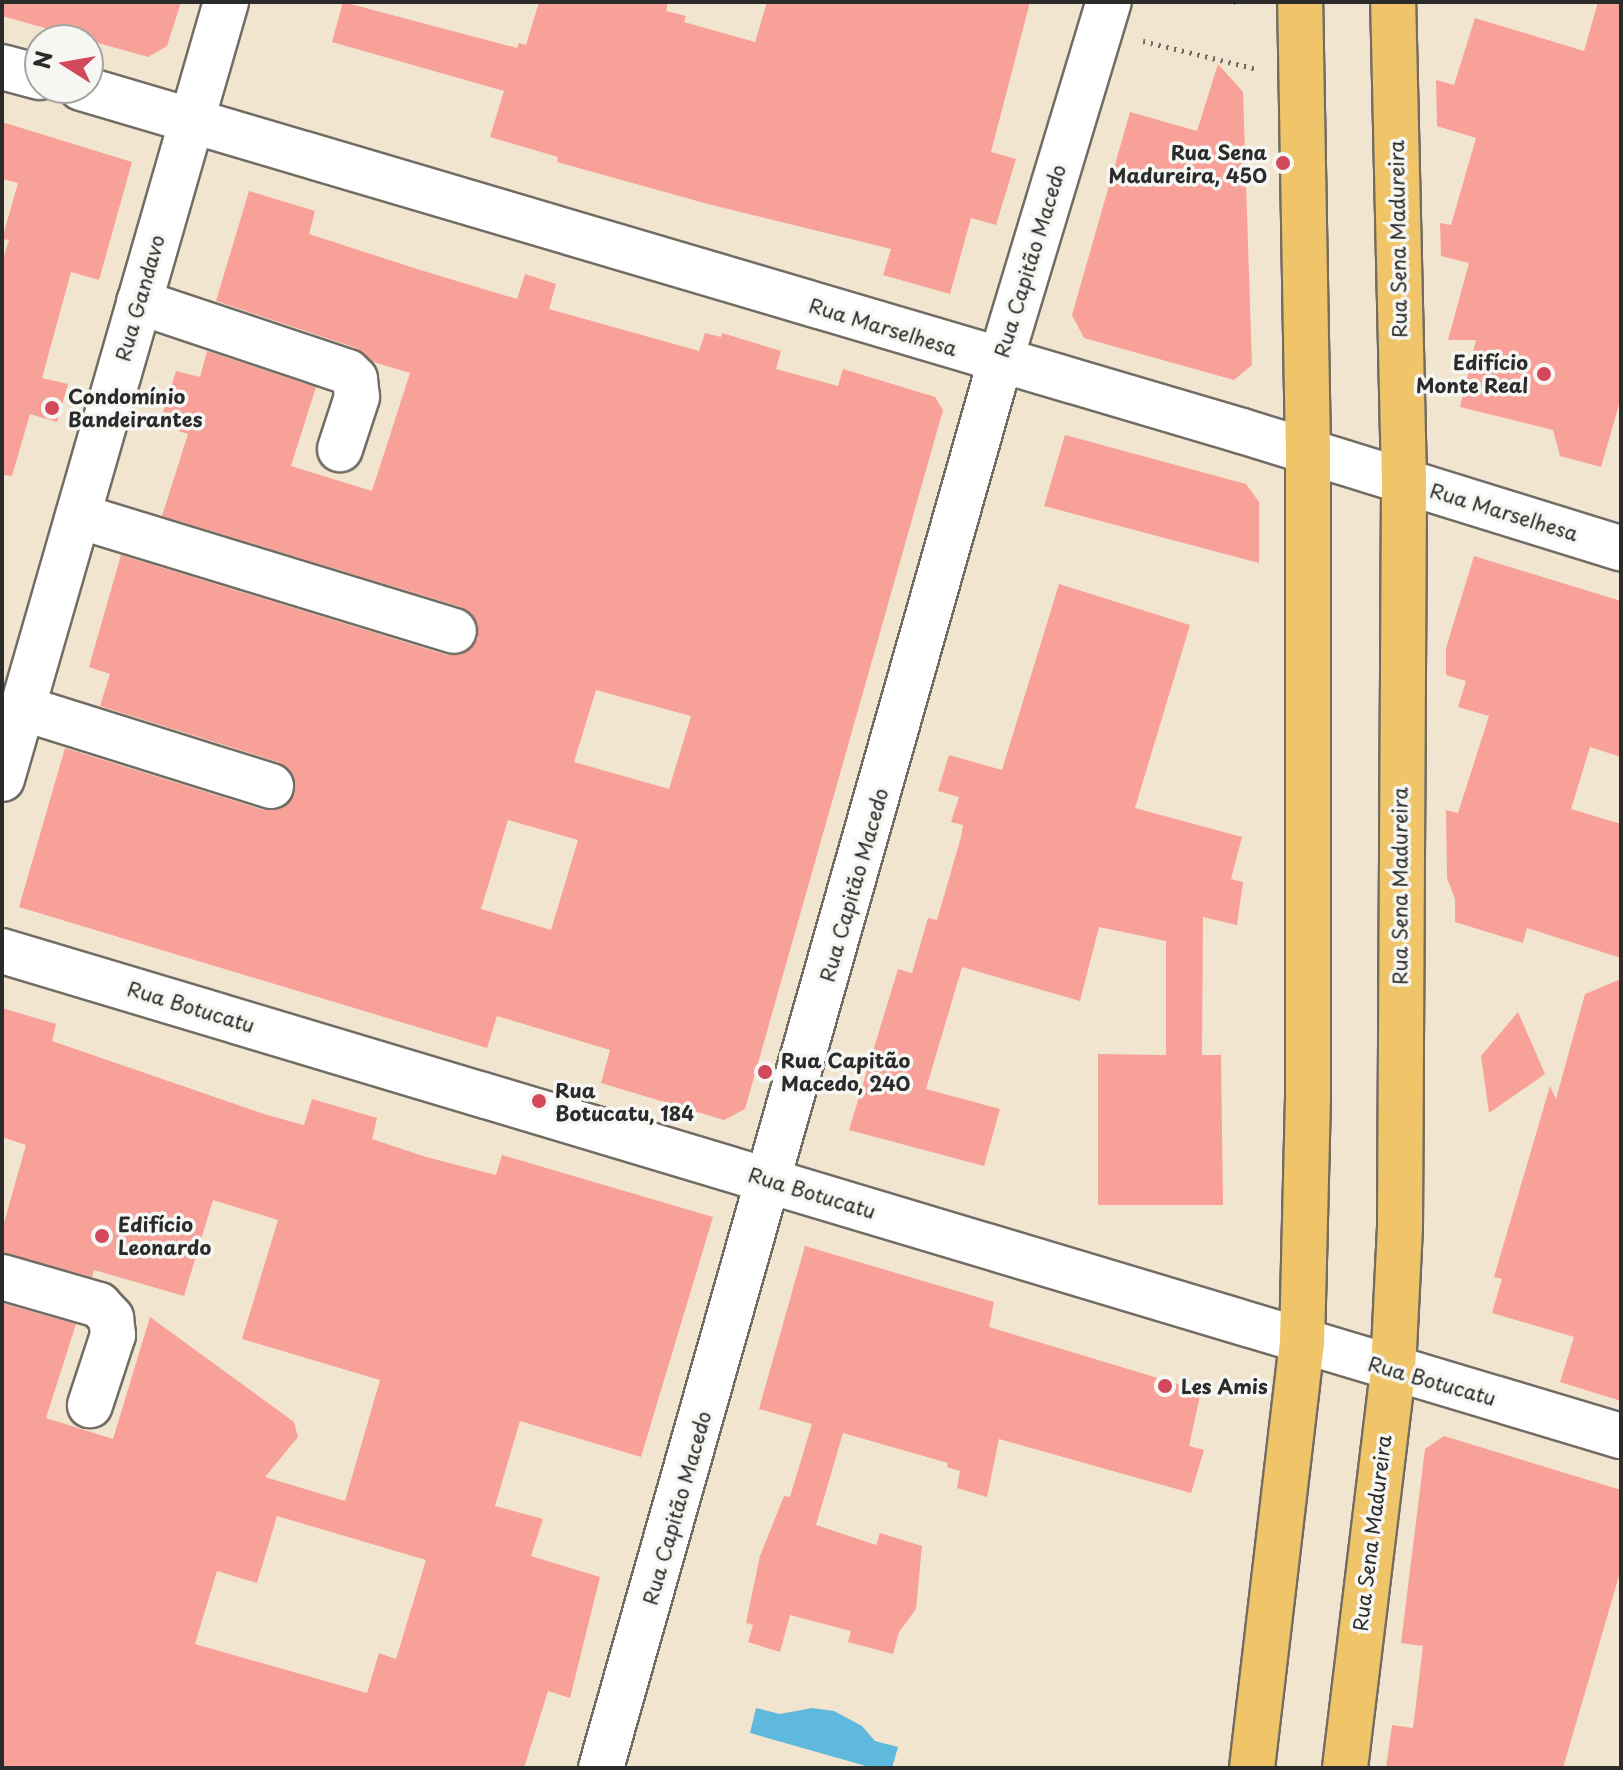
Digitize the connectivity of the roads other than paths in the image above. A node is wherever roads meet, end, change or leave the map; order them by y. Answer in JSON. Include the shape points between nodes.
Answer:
{"nodes":[{"id":1,"x":226,"y":2,"type":"edge"},
{"id":2,"x":1109,"y":2,"type":"edge"},
{"id":3,"x":1300,"y":2,"type":"edge"},
{"id":4,"x":1393,"y":2,"type":"edge"},
{"id":5,"x":2,"y":67,"type":"edge"},
{"id":6,"x":24,"y":73,"type":"edge"},
{"id":7,"x":104,"y":94,"type":"edge"},
{"id":8,"x":192,"y":118,"type":"junction"},
{"id":9,"x":139,"y":302,"type":"junction"},
{"id":10,"x":1000,"y":362,"type":"junction"},
{"id":11,"x":340,"y":449,"type":"dead end"},
{"id":12,"x":1308,"y":451,"type":"junction"},
{"id":13,"x":1404,"y":480,"type":"junction"},
{"id":14,"x":78,"y":516,"type":"junction"},
{"id":15,"x":1621,"y":548,"type":"edge"},
{"id":16,"x":454,"y":631,"type":"dead end"},
{"id":17,"x":22,"y":708,"type":"junction"},
{"id":18,"x":2,"y":779,"type":"edge"},
{"id":19,"x":271,"y":786,"type":"dead end"},
{"id":20,"x":2,"y":951,"type":"edge"},
{"id":21,"x":771,"y":1180,"type":"junction"},
{"id":22,"x":2,"y":1277,"type":"edge"},
{"id":23,"x":1302,"y":1343,"type":"junction"},
{"id":24,"x":1393,"y":1370,"type":"junction"},
{"id":25,"x":90,"y":1405,"type":"dead end"},
{"id":26,"x":1621,"y":1436,"type":"edge"},
{"id":27,"x":601,"y":1768,"type":"edge"},
{"id":28,"x":1252,"y":1768,"type":"edge"},
{"id":29,"x":1345,"y":1768,"type":"edge"}],
"edges":[{"from":1,"to":8,"type":"street","name":"Rua Gandavo"},
{"from":2,"to":10,"type":"street","name":"Rua Capitão Macedo"},
{"from":3,"to":12,"type":"main road"},
{"from":4,"to":13,"type":"main road","name":"Rua Sena Madureira"},
{"from":5,"to":6,"type":"street"},
{"from":7,"to":8,"type":"street","name":"Rua Marselhesa"},
{"from":8,"to":9,"type":"street","name":"Rua Gandavo"},
{"from":8,"to":10,"type":"street","name":"Rua Marselhesa"},
{"from":9,"to":11,"type":"street","via":[[348,372],[355,379],[357,397]]},
{"from":9,"to":14,"type":"street","name":"Rua Gandavo"},
{"from":10,"to":12,"type":"street","name":"Rua Marselhesa"},
{"from":10,"to":21,"type":"street","name":"Rua Capitão Macedo"},
{"from":12,"to":13,"type":"street","name":"Rua Marselhesa"},
{"from":12,"to":23,"type":"main road","via":[[1308,1098]]},
{"from":13,"to":15,"type":"street","name":"Rua Marselhesa"},
{"from":13,"to":24,"type":"main road","name":"Rua Sena Madureira","via":[[1400,1227]]},
{"from":14,"to":16,"type":"street"},
{"from":14,"to":17,"type":"street","name":"Rua Gandavo"},
{"from":17,"to":18,"type":"street","name":"Rua Gandavo"},
{"from":17,"to":19,"type":"street"},
{"from":20,"to":21,"type":"street","name":"Rua Botucatu"},
{"from":21,"to":23,"type":"street","name":"Rua Botucatu"},
{"from":21,"to":27,"type":"street","name":"Rua Capitão Macedo"},
{"from":22,"to":25,"type":"street","via":[[99,1305],[111,1318],[113,1335]]},
{"from":23,"to":24,"type":"street","name":"Rua Botucatu"},
{"from":23,"to":28,"type":"main road"},
{"from":24,"to":26,"type":"street","name":"Rua Botucatu"},
{"from":24,"to":29,"type":"main road","name":"Rua Sena Madureira"}]}
